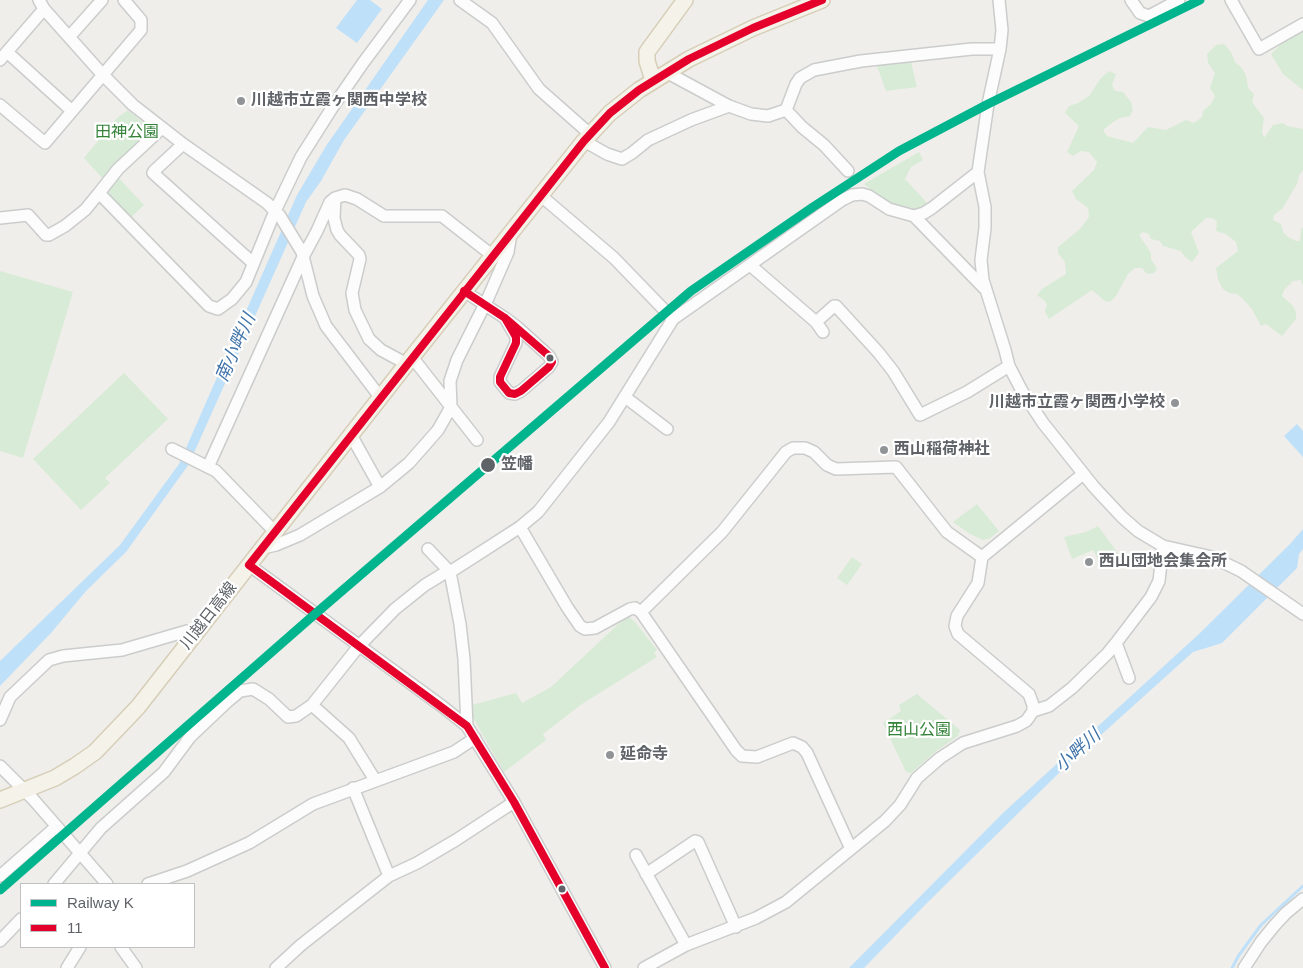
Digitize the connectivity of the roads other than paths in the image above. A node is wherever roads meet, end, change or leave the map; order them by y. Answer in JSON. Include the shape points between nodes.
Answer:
{"nodes":[{"id":1,"x":102,"y":0,"type":"edge"},
{"id":2,"x":124,"y":0,"type":"edge"},
{"id":3,"x":410,"y":0,"type":"edge"},
{"id":4,"x":460,"y":0,"type":"edge"},
{"id":5,"x":686,"y":0,"type":"edge"},
{"id":6,"x":822,"y":0,"type":"edge"},
{"id":7,"x":999,"y":0,"type":"edge"},
{"id":8,"x":1131,"y":0,"type":"edge"},
{"id":9,"x":1179,"y":0,"type":"edge"},
{"id":10,"x":1230,"y":0,"type":"edge"},
{"id":11,"x":42,"y":4,"type":"edge"},
{"id":12,"x":1303,"y":24,"type":"edge"},
{"id":13,"x":70,"y":36,"type":"junction"},
{"id":14,"x":1000,"y":49,"type":"junction"},
{"id":15,"x":4,"y":56,"type":"edge"},
{"id":16,"x":102,"y":74,"type":"junction"},
{"id":17,"x":660,"y":76,"type":"junction"},
{"id":18,"x":729,"y":106,"type":"junction"},
{"id":19,"x":1,"y":109,"type":"edge"},
{"id":20,"x":786,"y":110,"type":"junction"},
{"id":21,"x":72,"y":111,"type":"junction"},
{"id":22,"x":162,"y":128,"type":"junction"},
{"id":23,"x":587,"y":137,"type":"junction"},
{"id":24,"x":183,"y":144,"type":"junction"},
{"id":25,"x":848,"y":171,"type":"dead end"},
{"id":26,"x":978,"y":172,"type":"junction"},
{"id":27,"x":98,"y":193,"type":"junction"},
{"id":28,"x":541,"y":197,"type":"junction"},
{"id":29,"x":335,"y":198,"type":"junction"},
{"id":30,"x":278,"y":214,"type":"junction"},
{"id":31,"x":914,"y":216,"type":"junction"},
{"id":32,"x":0,"y":218,"type":"edge"},
{"id":33,"x":511,"y":233,"type":"junction"},
{"id":34,"x":302,"y":255,"type":"junction"},
{"id":35,"x":492,"y":256,"type":"junction"},
{"id":36,"x":253,"y":263,"type":"junction"},
{"id":37,"x":750,"y":265,"type":"junction"},
{"id":38,"x":984,"y":288,"type":"junction"},
{"id":39,"x":464,"y":291,"type":"junction"},
{"id":40,"x":485,"y":305,"type":"junction"},
{"id":41,"x":505,"y":318,"type":"junction"},
{"id":42,"x":673,"y":319,"type":"junction"},
{"id":43,"x":816,"y":322,"type":"junction"},
{"id":44,"x":824,"y":332,"type":"dead end"},
{"id":45,"x":409,"y":360,"type":"junction"},
{"id":46,"x":1009,"y":366,"type":"junction"},
{"id":47,"x":380,"y":397,"type":"junction"},
{"id":48,"x":625,"y":397,"type":"junction"},
{"id":49,"x":451,"y":407,"type":"junction"},
{"id":50,"x":667,"y":429,"type":"dead end"},
{"id":51,"x":351,"y":435,"type":"junction"},
{"id":52,"x":477,"y":440,"type":"dead end"},
{"id":53,"x":172,"y":449,"type":"dead end"},
{"id":54,"x":208,"y":467,"type":"junction"},
{"id":55,"x":1083,"y":474,"type":"junction"},
{"id":56,"x":380,"y":487,"type":"junction"},
{"id":57,"x":520,"y":527,"type":"junction"},
{"id":58,"x":274,"y":532,"type":"junction"},
{"id":59,"x":1164,"y":546,"type":"junction"},
{"id":60,"x":262,"y":548,"type":"junction"},
{"id":61,"x":428,"y":549,"type":"dead end"},
{"id":62,"x":982,"y":557,"type":"junction"},
{"id":63,"x":249,"y":565,"type":"junction"},
{"id":64,"x":450,"y":572,"type":"junction"},
{"id":65,"x":641,"y":612,"type":"junction"},
{"id":66,"x":1303,"y":614,"type":"edge"},
{"id":67,"x":196,"y":632,"type":"junction"},
{"id":68,"x":1116,"y":643,"type":"junction"},
{"id":69,"x":359,"y":646,"type":"junction"},
{"id":70,"x":1128,"y":678,"type":"dead end"},
{"id":71,"x":312,"y":705,"type":"junction"},
{"id":72,"x":1033,"y":711,"type":"junction"},
{"id":73,"x":0,"y":720,"type":"edge"},
{"id":74,"x":467,"y":726,"type":"junction"},
{"id":75,"x":475,"y":738,"type":"junction"},
{"id":76,"x":0,"y":766,"type":"edge"},
{"id":77,"x":375,"y":780,"type":"junction"},
{"id":78,"x":353,"y":788,"type":"junction"},
{"id":79,"x":25,"y":791,"type":"junction"},
{"id":80,"x":0,"y":800,"type":"edge"},
{"id":81,"x":514,"y":802,"type":"junction"},
{"id":82,"x":56,"y":827,"type":"junction"},
{"id":83,"x":851,"y":849,"type":"junction"},
{"id":84,"x":80,"y":854,"type":"junction"},
{"id":85,"x":636,"y":855,"type":"dead end"},
{"id":86,"x":1,"y":874,"type":"edge"},
{"id":87,"x":646,"y":874,"type":"junction"},
{"id":88,"x":389,"y":876,"type":"junction"},
{"id":89,"x":55,"y":883,"type":"edge"},
{"id":90,"x":106,"y":883,"type":"edge"},
{"id":91,"x":151,"y":883,"type":"edge"},
{"id":92,"x":1303,"y":899,"type":"edge"},
{"id":93,"x":20,"y":921,"type":"edge"},
{"id":94,"x":736,"y":926,"type":"junction"},
{"id":95,"x":0,"y":942,"type":"edge"},
{"id":96,"x":686,"y":945,"type":"junction"},
{"id":97,"x":79,"y":948,"type":"edge"},
{"id":98,"x":122,"y":948,"type":"edge"},
{"id":99,"x":67,"y":968,"type":"edge"},
{"id":100,"x":136,"y":968,"type":"edge"},
{"id":101,"x":276,"y":968,"type":"edge"},
{"id":102,"x":605,"y":968,"type":"edge"},
{"id":103,"x":644,"y":968,"type":"edge"},
{"id":104,"x":1244,"y":968,"type":"edge"}],
"edges":[{"from":1,"to":13,"type":"street"},
{"from":2,"to":16,"type":"street","via":[[141,20],[141,30]]},
{"from":3,"to":30,"type":"street","via":[[363,63],[301,157]]},
{"from":4,"to":23,"type":"street","via":[[492,23],[538,89]]},
{"from":5,"to":17,"type":"main road","via":[[647,52],[647,61]]},
{"from":6,"to":17,"type":"main road","name":"川越日高線","via":[[752,28]]},
{"from":7,"to":14,"type":"street"},
{"from":8,"to":9,"type":"street","via":[[1140,13],[1149,16]]},
{"from":10,"to":12,"type":"street","via":[[1259,49]]},
{"from":11,"to":13,"type":"street"},
{"from":11,"to":15,"type":"street"},
{"from":13,"to":16,"type":"street"},
{"from":14,"to":20,"type":"street","via":[[861,61],[814,70],[800,78]]},
{"from":14,"to":26,"type":"street"},
{"from":15,"to":21,"type":"street"},
{"from":16,"to":21,"type":"street"},
{"from":16,"to":22,"type":"street","via":[[132,106]]},
{"from":17,"to":18,"type":"street"},
{"from":17,"to":23,"type":"main road","name":"川越日高線","via":[[626,99]]},
{"from":18,"to":20,"type":"street","via":[[768,116]]},
{"from":18,"to":23,"type":"street","via":[[648,140],[622,158],[606,154]]},
{"from":19,"to":21,"type":"street","via":[[44,143]]},
{"from":20,"to":25,"type":"street"},
{"from":22,"to":24,"type":"street"},
{"from":22,"to":27,"type":"street","via":[[118,169]]},
{"from":23,"to":28,"type":"main road","name":"川越日高線"},
{"from":24,"to":30,"type":"street"},
{"from":24,"to":36,"type":"street","via":[[153,173]]},
{"from":26,"to":31,"type":"street","via":[[932,208]]},
{"from":26,"to":38,"type":"street","via":[[985,207],[981,260]]},
{"from":27,"to":32,"type":"street","via":[[85,210],[49,235],[28,214]]},
{"from":27,"to":36,"type":"street","via":[[209,306],[218,309],[232,299],[246,282]]},
{"from":28,"to":33,"type":"main road","name":"川越日高線"},
{"from":28,"to":42,"type":"street","via":[[614,258]]},
{"from":29,"to":34,"type":"street"},
{"from":29,"to":35,"type":"street","via":[[345,195],[357,199],[384,216],[442,216]]},
{"from":29,"to":45,"type":"street","via":[[337,230],[360,259],[352,293],[355,310],[369,339],[381,350]]},
{"from":30,"to":34,"type":"street"},
{"from":30,"to":36,"type":"street"},
{"from":31,"to":37,"type":"street","via":[[889,209],[869,196],[852,195]]},
{"from":31,"to":38,"type":"street"},
{"from":33,"to":35,"type":"main road","name":"川越日高線"},
{"from":33,"to":40,"type":"street","via":[[508,252]]},
{"from":34,"to":47,"type":"street","via":[[313,296],[326,326]]},
{"from":34,"to":54,"type":"street"},
{"from":35,"to":39,"type":"main road","name":"川越日高線"},
{"from":37,"to":42,"type":"street"},
{"from":37,"to":43,"type":"street"},
{"from":38,"to":46,"type":"street"},
{"from":39,"to":40,"type":"street"},
{"from":39,"to":45,"type":"main road","name":"川越日高線"},
{"from":40,"to":41,"type":"street"},
{"from":40,"to":49,"type":"street","via":[[450,380]]},
{"from":41,"to":41,"type":"street","via":[[529,336],[552,362],[515,394],[509,393],[500,382],[516,343]]},
{"from":42,"to":48,"type":"street"},
{"from":43,"to":44,"type":"street"},
{"from":43,"to":46,"type":"street","via":[[836,306],[883,358],[920,415],[967,392]]},
{"from":45,"to":47,"type":"main road","name":"川越日高線"},
{"from":45,"to":49,"type":"street"},
{"from":46,"to":55,"type":"street","via":[[1034,410]]},
{"from":47,"to":51,"type":"main road","name":"川越日高線"},
{"from":48,"to":50,"type":"street"},
{"from":48,"to":57,"type":"street","via":[[553,494]]},
{"from":49,"to":52,"type":"street"},
{"from":49,"to":56,"type":"street","via":[[438,430],[409,463]]},
{"from":51,"to":56,"type":"street"},
{"from":51,"to":58,"type":"main road","name":"川越日高線"},
{"from":53,"to":54,"type":"street"},
{"from":54,"to":58,"type":"street"},
{"from":55,"to":59,"type":"street","via":[[1138,532]]},
{"from":55,"to":62,"type":"street"},
{"from":56,"to":60,"type":"street","via":[[300,535]]},
{"from":57,"to":64,"type":"street"},
{"from":57,"to":65,"type":"street","via":[[580,626],[596,628],[630,609]]},
{"from":58,"to":60,"type":"main road","name":"川越日高線"},
{"from":59,"to":66,"type":"street","via":[[1212,557],[1243,573]]},
{"from":59,"to":68,"type":"street","via":[[1159,581],[1151,598]]},
{"from":60,"to":63,"type":"main road","name":"川越日高線"},
{"from":61,"to":64,"type":"street"},
{"from":62,"to":65,"type":"street","via":[[947,532],[896,467],[836,469],[827,466],[814,452],[793,448],[786,452],[722,532]]},
{"from":62,"to":72,"type":"street","via":[[978,583],[957,616],[955,626],[958,634],[1029,694]]},
{"from":63,"to":67,"type":"main road","name":"川越日高線"},
{"from":63,"to":69,"type":"street"},
{"from":64,"to":69,"type":"street","via":[[425,585],[395,609]]},
{"from":64,"to":74,"type":"street","via":[[463,652]]},
{"from":65,"to":83,"type":"street","via":[[742,756],[757,757],[793,743],[808,753]]},
{"from":67,"to":73,"type":"street","via":[[188,631],[122,650],[49,660],[10,697]]},
{"from":67,"to":79,"type":"main road","name":"川越日高線","via":[[138,707],[95,752],[62,774]]},
{"from":68,"to":70,"type":"street"},
{"from":68,"to":72,"type":"street","via":[[1072,688],[1049,706]]},
{"from":69,"to":71,"type":"street"},
{"from":69,"to":74,"type":"street"},
{"from":71,"to":77,"type":"street","via":[[349,738]]},
{"from":71,"to":84,"type":"street","via":[[296,716],[288,717],[269,699],[252,689],[240,691],[190,737],[164,772],[101,828]]},
{"from":72,"to":83,"type":"street","via":[[1026,721],[1016,726],[963,744],[944,755],[917,778],[897,809]]},
{"from":74,"to":75,"type":"street"},
{"from":75,"to":77,"type":"street","via":[[454,752]]},
{"from":75,"to":81,"type":"street"},
{"from":76,"to":79,"type":"street"},
{"from":77,"to":78,"type":"street"},
{"from":78,"to":88,"type":"street"},
{"from":78,"to":91,"type":"street","via":[[313,804],[249,844]]},
{"from":79,"to":80,"type":"main road","name":"川越日高線"},
{"from":79,"to":82,"type":"street"},
{"from":81,"to":88,"type":"street","via":[[456,840]]},
{"from":81,"to":102,"type":"street"},
{"from":82,"to":84,"type":"street"},
{"from":82,"to":86,"type":"street"},
{"from":83,"to":94,"type":"street","via":[[786,902]]},
{"from":84,"to":89,"type":"street"},
{"from":84,"to":90,"type":"street"},
{"from":85,"to":87,"type":"street"},
{"from":87,"to":94,"type":"street","via":[[698,842]]},
{"from":87,"to":96,"type":"street"},
{"from":88,"to":101,"type":"street"},
{"from":92,"to":104,"type":"street","via":[[1274,926]]},
{"from":93,"to":95,"type":"street"},
{"from":94,"to":96,"type":"street"},
{"from":96,"to":103,"type":"street"},
{"from":97,"to":99,"type":"street"},
{"from":98,"to":100,"type":"street"}]}
